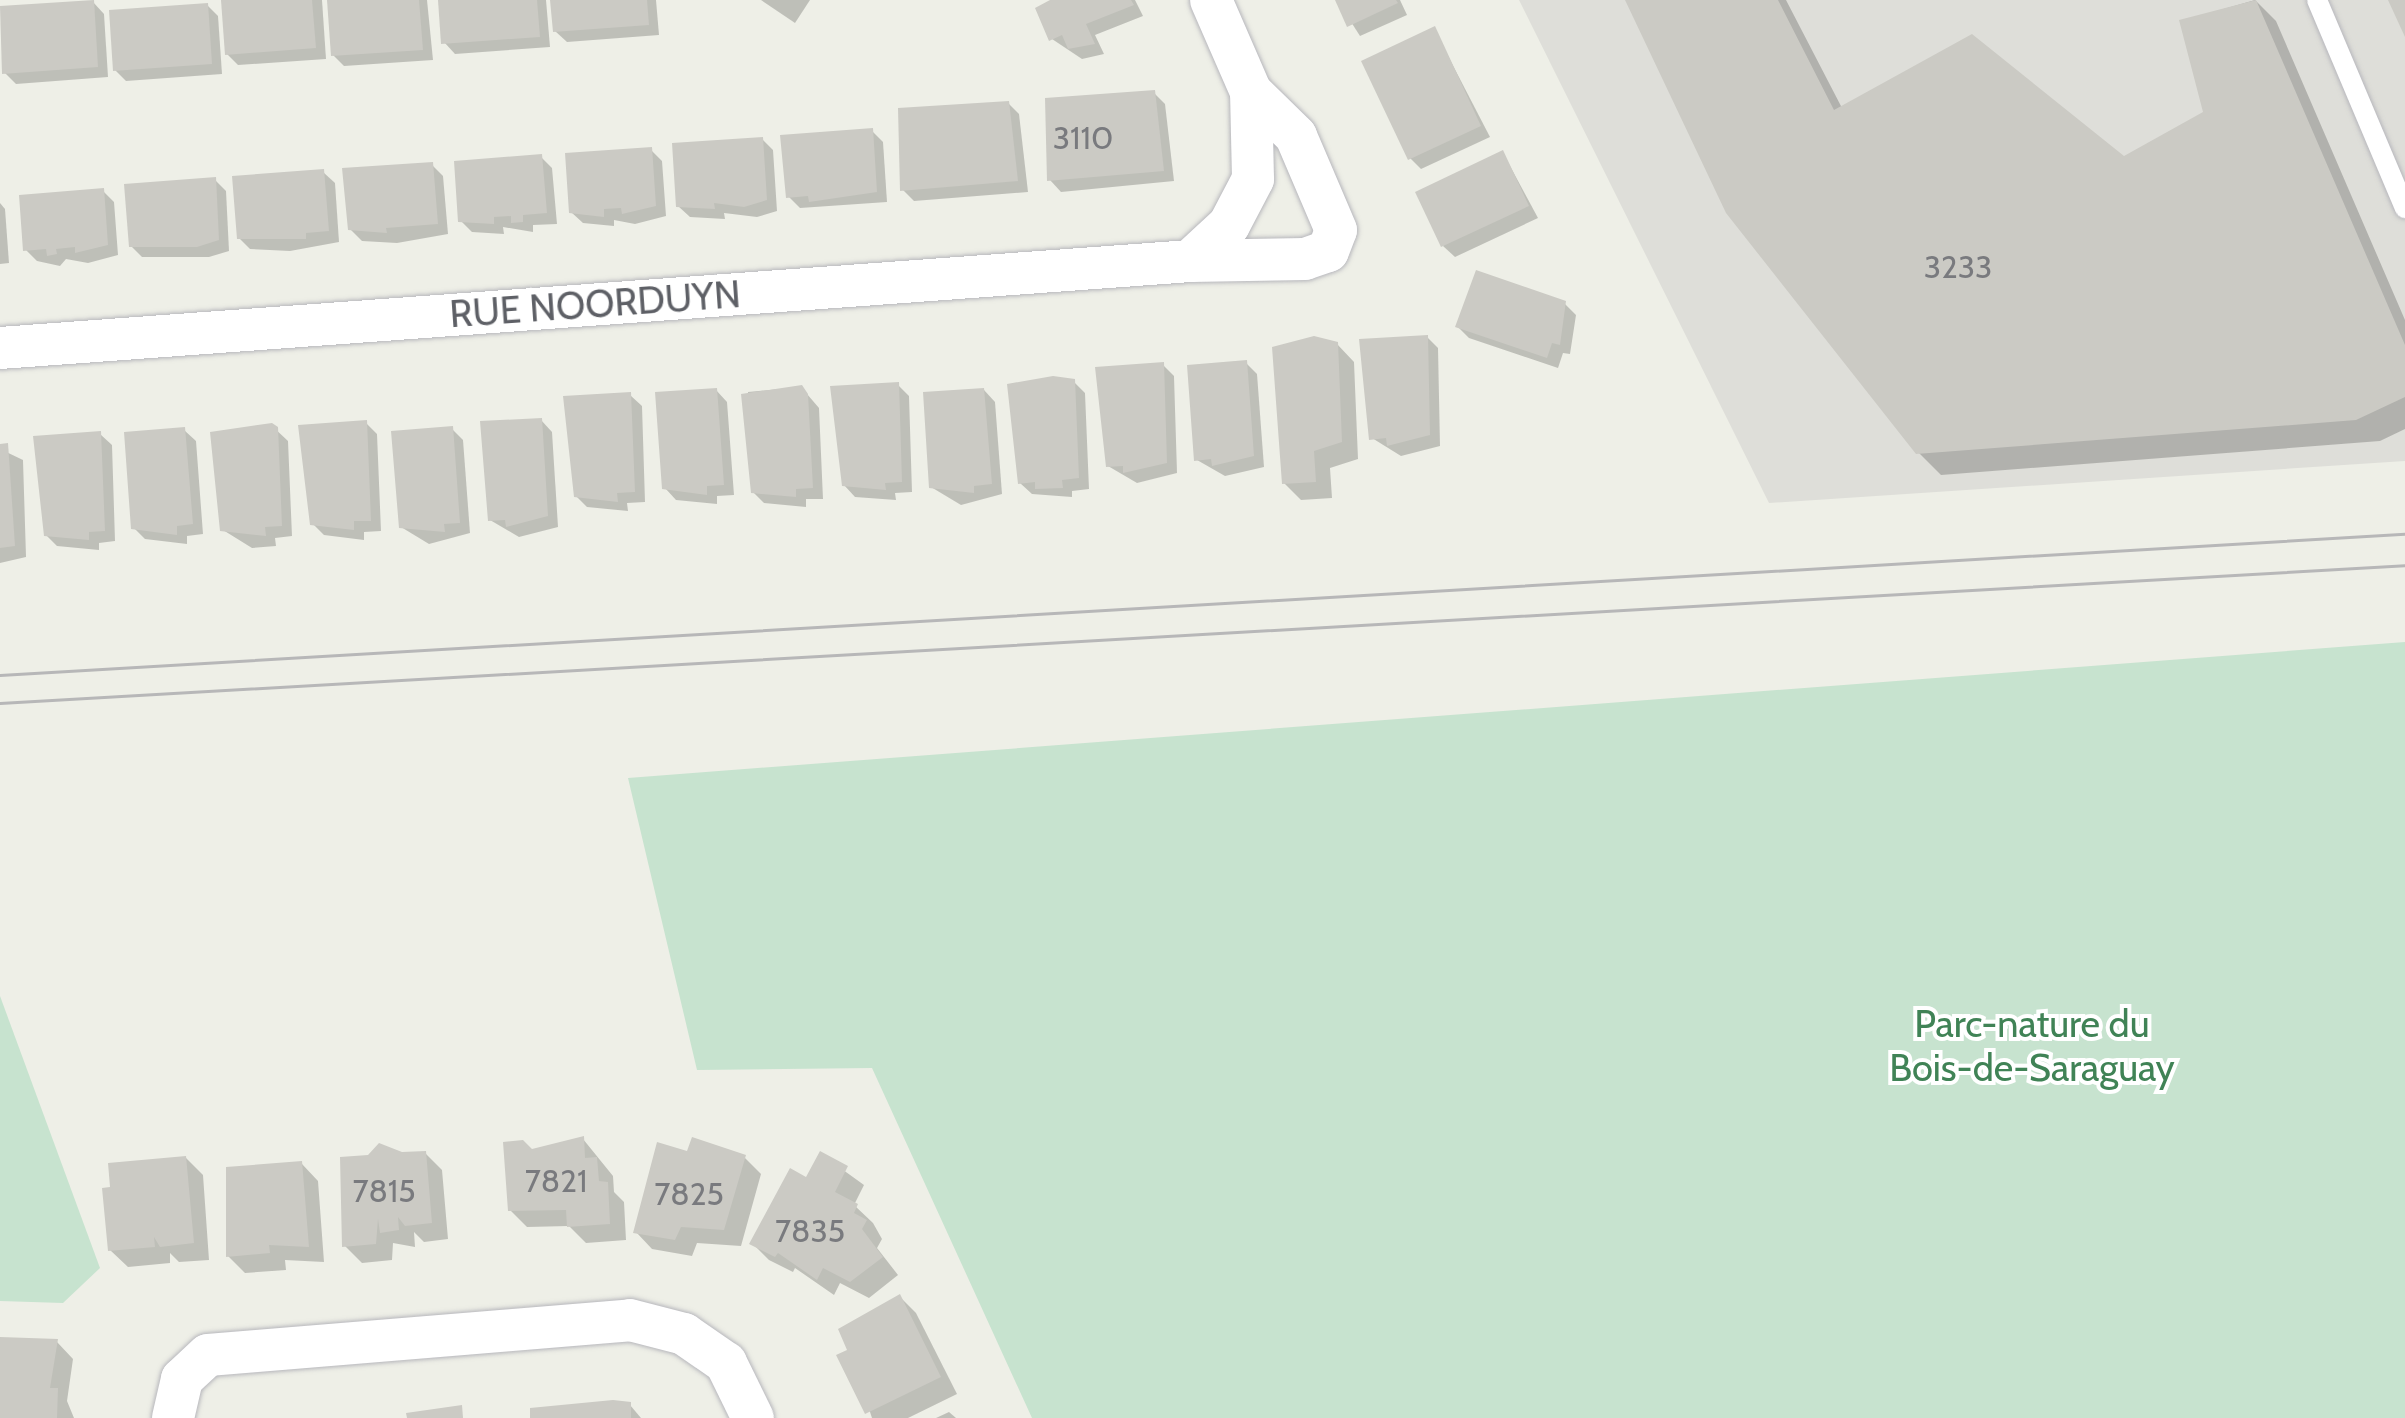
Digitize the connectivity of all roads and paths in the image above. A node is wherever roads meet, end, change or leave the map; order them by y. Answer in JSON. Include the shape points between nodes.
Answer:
{"nodes":[{"id":1,"x":1211,"y":0,"type":"edge"},
{"id":2,"x":2317,"y":0,"type":"edge"},
{"id":3,"x":1251,"y":92,"type":"junction"},
{"id":4,"x":2405,"y":208,"type":"edge"},
{"id":5,"x":1190,"y":261,"type":"junction"},
{"id":6,"x":0,"y":348,"type":"edge"},
{"id":7,"x":173,"y":1418,"type":"edge"},
{"id":8,"x":754,"y":1418,"type":"edge"}],
"edges":[{"from":1,"to":3,"type":"street","name":"RUE NOORDUYN"},
{"from":2,"to":4,"type":"lane"},
{"from":3,"to":5,"type":"street","name":"RUE NOORDUYN","via":[[1253,179],[1228,226]]},
{"from":3,"to":5,"type":"street","name":"RUE NOORDUYN","via":[[1296,136],[1336,230],[1328,251],[1305,260]]},
{"from":5,"to":6,"type":"street","name":"RUE NOORDUYN"},
{"from":7,"to":8,"type":"street","via":[[182,1379],[208,1356],[630,1320],[684,1334],[726,1363]]}]}
